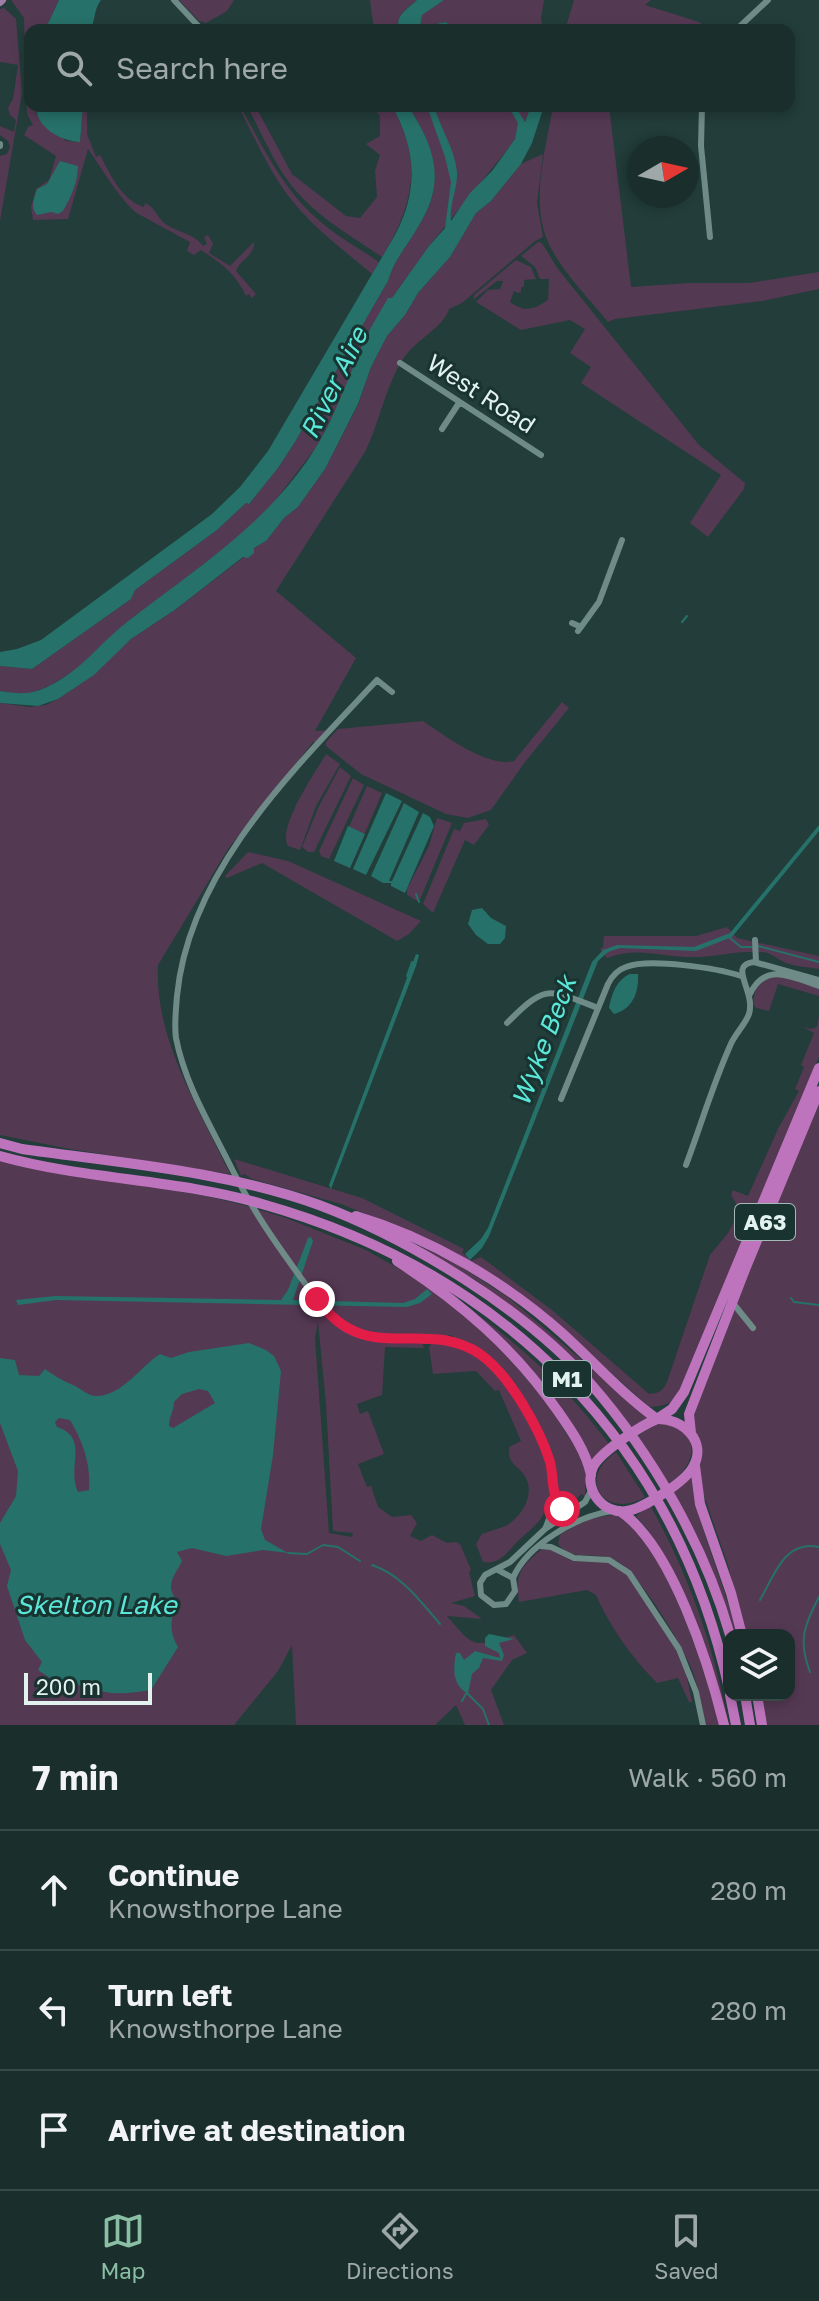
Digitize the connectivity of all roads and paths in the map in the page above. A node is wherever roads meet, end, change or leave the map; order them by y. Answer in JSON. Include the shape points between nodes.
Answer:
{"nodes":[{"id":1,"x":174,"y":0,"type":"edge"},
{"id":2,"x":768,"y":0,"type":"edge"},
{"id":3,"x":196,"y":24,"type":"edge"},
{"id":4,"x":742,"y":24,"type":"edge"},
{"id":5,"x":702,"y":112,"type":"edge"},
{"id":6,"x":710,"y":237,"type":"dead end"},
{"id":7,"x":400,"y":363,"type":"dead end"},
{"id":8,"x":459,"y":403,"type":"junction"},
{"id":9,"x":442,"y":429,"type":"dead end"},
{"id":10,"x":541,"y":455,"type":"dead end"},
{"id":11,"x":622,"y":540,"type":"dead end"},
{"id":12,"x":572,"y":623,"type":"dead end"},
{"id":13,"x":392,"y":692,"type":"dead end"},
{"id":14,"x":755,"y":940,"type":"dead end"},
{"id":15,"x":754,"y":950,"type":"junction"},
{"id":16,"x":758,"y":963,"type":"junction"},
{"id":17,"x":744,"y":969,"type":"junction"},
{"id":18,"x":763,"y":977,"type":"junction"},
{"id":19,"x":746,"y":983,"type":"junction"},
{"id":20,"x":819,"y":983,"type":"edge"},
{"id":21,"x":756,"y":984,"type":"junction"},
{"id":22,"x":750,"y":994,"type":"junction"},
{"id":23,"x":598,"y":1008,"type":"junction"},
{"id":24,"x":507,"y":1023,"type":"dead end"},
{"id":25,"x":819,"y":1068,"type":"edge"},
{"id":26,"x":819,"y":1091,"type":"edge"},
{"id":27,"x":561,"y":1099,"type":"dead end"},
{"id":28,"x":0,"y":1143,"type":"edge"},
{"id":29,"x":0,"y":1156,"type":"edge"},
{"id":30,"x":686,"y":1165,"type":"dead end"},
{"id":31,"x":320,"y":1206,"type":"junction"},
{"id":32,"x":364,"y":1241,"type":"junction"},
{"id":33,"x":729,"y":1308,"type":"junction"},
{"id":34,"x":753,"y":1328,"type":"dead end"},
{"id":35,"x":641,"y":1407,"type":"junction"},
{"id":36,"x":672,"y":1409,"type":"junction"},
{"id":37,"x":653,"y":1421,"type":"junction"},
{"id":38,"x":691,"y":1433,"type":"junction"},
{"id":39,"x":695,"y":1464,"type":"junction"},
{"id":40,"x":591,"y":1475,"type":"junction"},
{"id":41,"x":592,"y":1489,"type":"junction"},
{"id":42,"x":554,"y":1493,"type":"junction"},
{"id":43,"x":571,"y":1511,"type":"junction"},
{"id":44,"x":619,"y":1511,"type":"junction"},
{"id":45,"x":545,"y":1529,"type":"junction"},
{"id":46,"x":555,"y":1534,"type":"junction"},
{"id":47,"x":540,"y":1546,"type":"junction"},
{"id":48,"x":560,"y":1552,"type":"junction"},
{"id":49,"x":498,"y":1570,"type":"junction"},
{"id":50,"x":513,"y":1578,"type":"junction"},
{"id":51,"x":728,"y":1629,"type":"edge"},
{"id":52,"x":740,"y":1629,"type":"edge"},
{"id":53,"x":723,"y":1664,"type":"edge"},
{"id":54,"x":732,"y":1701,"type":"edge"},
{"id":55,"x":746,"y":1701,"type":"edge"},
{"id":56,"x":756,"y":1701,"type":"edge"},
{"id":57,"x":703,"y":1725,"type":"edge"},
{"id":58,"x":724,"y":1725,"type":"edge"},
{"id":59,"x":736,"y":1725,"type":"edge"},
{"id":60,"x":750,"y":1725,"type":"edge"},
{"id":61,"x":760,"y":1725,"type":"edge"}],
"edges":[{"from":1,"to":3,"type":"street"},
{"from":2,"to":4,"type":"street"},
{"from":5,"to":6,"type":"street"},
{"from":7,"to":8,"type":"street","name":"West Road"},
{"from":8,"to":9,"type":"street"},
{"from":8,"to":10,"type":"street","name":"West Road"},
{"from":11,"to":12,"type":"street","via":[[599,602],[579,629]]},
{"from":13,"to":42,"type":"street","via":[[377,680],[308,755],[230,853],[194,922],[180,967],[176,1034],[184,1071],[253,1211],[323,1307],[346,1329],[365,1337],[428,1338],[482,1356],[502,1375],[533,1425],[550,1463]]},
{"from":14,"to":15,"type":"street"},
{"from":15,"to":16,"type":"street"},
{"from":15,"to":17,"type":"street"},
{"from":16,"to":17,"type":"street"},
{"from":16,"to":18,"type":"street"},
{"from":16,"to":20,"type":"street"},
{"from":17,"to":19,"type":"street"},
{"from":17,"to":23,"type":"street","via":[[629,965],[613,975]]},
{"from":18,"to":20,"type":"street","via":[[773,973]]},
{"from":18,"to":21,"type":"street"},
{"from":19,"to":21,"type":"street"},
{"from":19,"to":22,"type":"street"},
{"from":21,"to":22,"type":"street"},
{"from":22,"to":30,"type":"street","via":[[748,1015],[731,1043]]},
{"from":23,"to":24,"type":"street","via":[[552,992],[537,995]]},
{"from":23,"to":27,"type":"street"},
{"from":25,"to":36,"type":"highway","number":"A63","via":[[695,1368]]},
{"from":26,"to":33,"type":"highway","number":"A63"},
{"from":28,"to":31,"type":"highway","number":"M1","via":[[224,1180]]},
{"from":29,"to":32,"type":"highway","number":"M1","via":[[38,1167],[232,1196]]},
{"from":31,"to":35,"type":"highway","number":"M1","via":[[429,1246],[503,1288],[544,1318]]},
{"from":31,"to":51,"type":"highway","number":"M1","via":[[472,1284],[590,1382],[676,1508]]},
{"from":32,"to":40,"type":"highway","number":"M1","via":[[434,1286],[504,1345],[564,1420]]},
{"from":32,"to":53,"type":"highway","number":"M1","via":[[405,1259],[491,1312],[573,1385],[665,1514],[699,1584]]},
{"from":33,"to":34,"type":"street"},
{"from":33,"to":38,"type":"highway","number":"A63","via":[[689,1414]]},
{"from":35,"to":36,"type":"highway"},
{"from":35,"to":37,"type":"highway","number":"M1"},
{"from":36,"to":37,"type":"highway","number":"A63"},
{"from":37,"to":38,"type":"highway","via":[[676,1421]]},
{"from":37,"to":40,"type":"highway","via":[[597,1460]]},
{"from":38,"to":39,"type":"highway"},
{"from":39,"to":44,"type":"highway","via":[[681,1481],[635,1508]]},
{"from":39,"to":52,"type":"highway","via":[[700,1504]]},
{"from":40,"to":41,"type":"highway"},
{"from":41,"to":43,"type":"street"},
{"from":41,"to":44,"type":"highway","via":[[599,1502]]},
{"from":42,"to":43,"type":"street","via":[[559,1507]]},
{"from":42,"to":45,"type":"street"},
{"from":43,"to":45,"type":"street"},
{"from":44,"to":46,"type":"street","via":[[591,1515]]},
{"from":44,"to":58,"type":"highway","via":[[645,1533],[665,1567],[708,1668]]},
{"from":45,"to":49,"type":"street"},
{"from":46,"to":47,"type":"street"},
{"from":46,"to":48,"type":"street"},
{"from":47,"to":48,"type":"street"},
{"from":47,"to":50,"type":"street"},
{"from":48,"to":57,"type":"street","via":[[609,1560],[629,1573],[679,1649]]},
{"from":49,"to":50,"type":"street"},
{"from":49,"to":50,"type":"street","via":[[480,1583],[488,1603],[500,1606],[510,1601]]},
{"from":54,"to":59,"type":"highway","number":"M1"},
{"from":55,"to":60,"type":"highway"},
{"from":56,"to":61,"type":"highway"}]}
